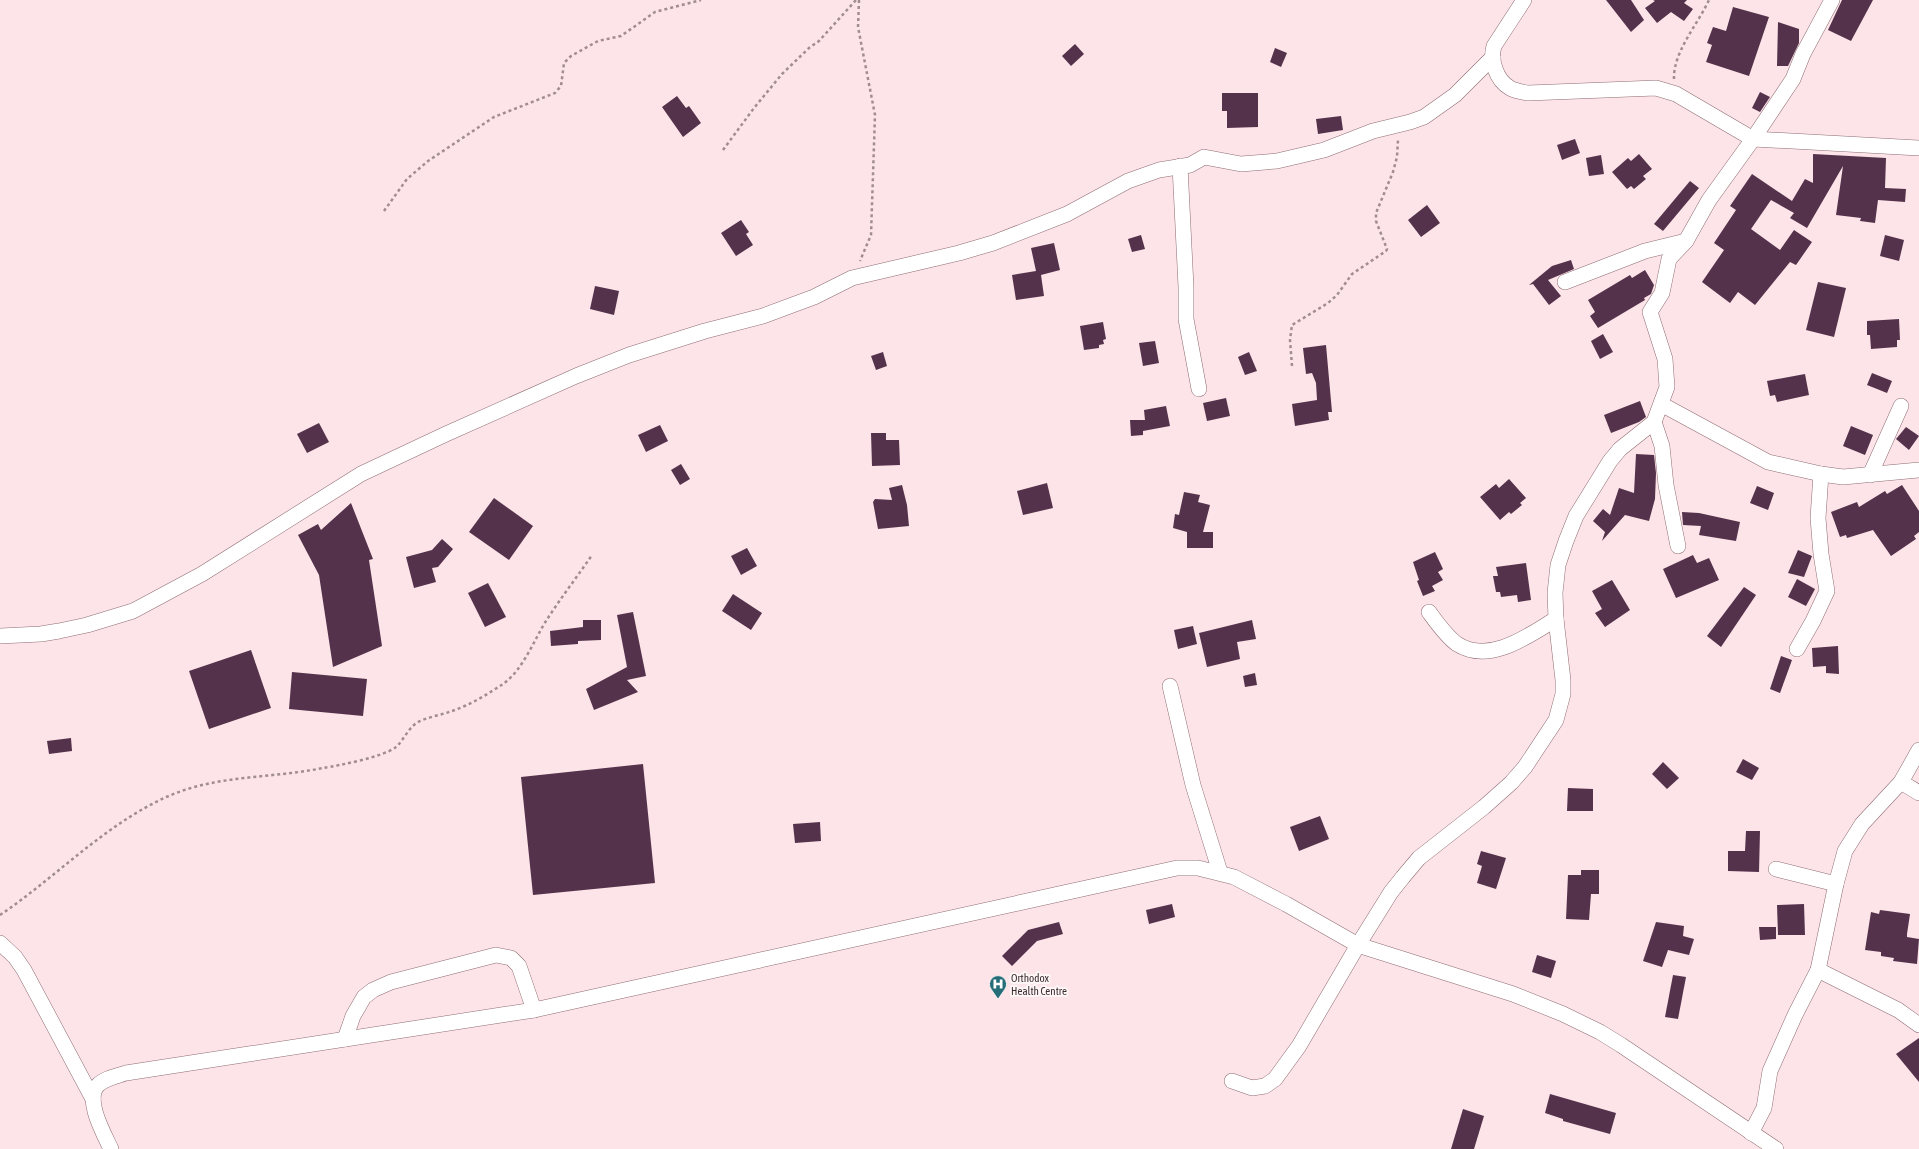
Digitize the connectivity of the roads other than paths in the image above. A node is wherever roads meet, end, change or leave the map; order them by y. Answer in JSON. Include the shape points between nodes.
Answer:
{"nodes":[{"id":1,"x":1524,"y":0,"type":"edge"},
{"id":2,"x":1832,"y":0,"type":"edge"},
{"id":3,"x":1493,"y":57,"type":"junction"},
{"id":4,"x":1753,"y":139,"type":"junction"},
{"id":5,"x":1918,"y":147,"type":"edge"},
{"id":6,"x":1180,"y":166,"type":"junction"},
{"id":7,"x":1686,"y":241,"type":"junction"},
{"id":8,"x":1565,"y":282,"type":"dead end"},
{"id":9,"x":1199,"y":389,"type":"dead end"},
{"id":10,"x":1661,"y":404,"type":"junction"},
{"id":11,"x":1902,"y":406,"type":"dead end"},
{"id":12,"x":1654,"y":422,"type":"junction"},
{"id":13,"x":1919,"y":470,"type":"edge"},
{"id":14,"x":1821,"y":474,"type":"junction"},
{"id":15,"x":1870,"y":476,"type":"junction"},
{"id":16,"x":1678,"y":546,"type":"dead end"},
{"id":17,"x":1429,"y":612,"type":"dead end"},
{"id":18,"x":1556,"y":619,"type":"junction"},
{"id":19,"x":0,"y":636,"type":"edge"},
{"id":20,"x":1797,"y":649,"type":"dead end"},
{"id":21,"x":1170,"y":686,"type":"dead end"},
{"id":22,"x":1919,"y":750,"type":"edge"},
{"id":23,"x":1902,"y":782,"type":"junction"},
{"id":24,"x":1919,"y":793,"type":"edge"},
{"id":25,"x":1776,"y":869,"type":"dead end"},
{"id":26,"x":1220,"y":872,"type":"junction"},
{"id":27,"x":1836,"y":884,"type":"junction"},
{"id":28,"x":0,"y":943,"type":"edge"},
{"id":29,"x":1358,"y":945,"type":"junction"},
{"id":30,"x":1818,"y":970,"type":"junction"},
{"id":31,"x":534,"y":1010,"type":"junction"},
{"id":32,"x":1919,"y":1025,"type":"edge"},
{"id":33,"x":345,"y":1039,"type":"junction"},
{"id":34,"x":1232,"y":1081,"type":"dead end"},
{"id":35,"x":93,"y":1099,"type":"junction"},
{"id":36,"x":1751,"y":1133,"type":"junction"},
{"id":37,"x":111,"y":1149,"type":"edge"},
{"id":38,"x":1776,"y":1149,"type":"edge"}],
"edges":[{"from":1,"to":3,"type":"street","via":[[1494,46]]},
{"from":2,"to":4,"type":"street","via":[[1803,54],[1793,79]]},
{"from":3,"to":4,"type":"street","via":[[1495,70],[1501,81],[1510,88],[1528,93],[1656,88],[1676,94]]},
{"from":3,"to":6,"type":"street","via":[[1455,95],[1436,109],[1424,117],[1399,126],[1364,134],[1324,150],[1277,161],[1241,164],[1204,157],[1190,165]]},
{"from":4,"to":5,"type":"street"},
{"from":4,"to":7,"type":"street","via":[[1709,200]]},
{"from":6,"to":9,"type":"street","via":[[1186,319]]},
{"from":6,"to":19,"type":"street","via":[[1128,181],[1067,214],[993,243],[852,278],[814,297],[763,316],[629,355],[552,386],[362,474],[202,574],[133,611],[59,632]]},
{"from":7,"to":8,"type":"street","via":[[1646,251]]},
{"from":7,"to":10,"type":"street","via":[[1669,259],[1662,293],[1650,312],[1664,359],[1667,387]]},
{"from":10,"to":12,"type":"street"},
{"from":10,"to":14,"type":"street","via":[[1768,462]]},
{"from":11,"to":15,"type":"street"},
{"from":12,"to":16,"type":"street","via":[[1662,446],[1666,485]]},
{"from":12,"to":18,"type":"street","via":[[1620,449],[1610,461],[1576,516],[1558,565]]},
{"from":13,"to":15,"type":"street"},
{"from":14,"to":15,"type":"street"},
{"from":14,"to":20,"type":"street","via":[[1818,518],[1827,591]]},
{"from":17,"to":18,"type":"street","via":[[1456,644],[1480,650],[1514,644]]},
{"from":18,"to":29,"type":"street","via":[[1563,694],[1556,720],[1525,768],[1511,783],[1419,858],[1403,876]]},
{"from":21,"to":26,"type":"street","via":[[1193,785]]},
{"from":22,"to":23,"type":"street"},
{"from":23,"to":24,"type":"street"},
{"from":23,"to":27,"type":"street","via":[[1862,824],[1841,863]]},
{"from":25,"to":27,"type":"street"},
{"from":26,"to":29,"type":"street","via":[[1286,904]]},
{"from":26,"to":31,"type":"street","via":[[1177,868]]},
{"from":27,"to":30,"type":"street"},
{"from":28,"to":35,"type":"street","via":[[24,970]]},
{"from":29,"to":34,"type":"street","via":[[1303,1040],[1275,1079],[1265,1086],[1252,1088]]},
{"from":29,"to":36,"type":"street","via":[[1513,994],[1594,1029]]},
{"from":30,"to":32,"type":"street","via":[[1898,1010]]},
{"from":30,"to":36,"type":"street","via":[[1770,1071],[1764,1108]]},
{"from":31,"to":33,"type":"street"},
{"from":31,"to":33,"type":"street","via":[[518,963],[506,956],[491,956],[391,982],[373,990],[364,997],[353,1016]]},
{"from":33,"to":35,"type":"street","via":[[126,1073],[102,1082],[95,1088]]},
{"from":35,"to":37,"type":"street","via":[[96,1115]]},
{"from":36,"to":38,"type":"street"}]}
